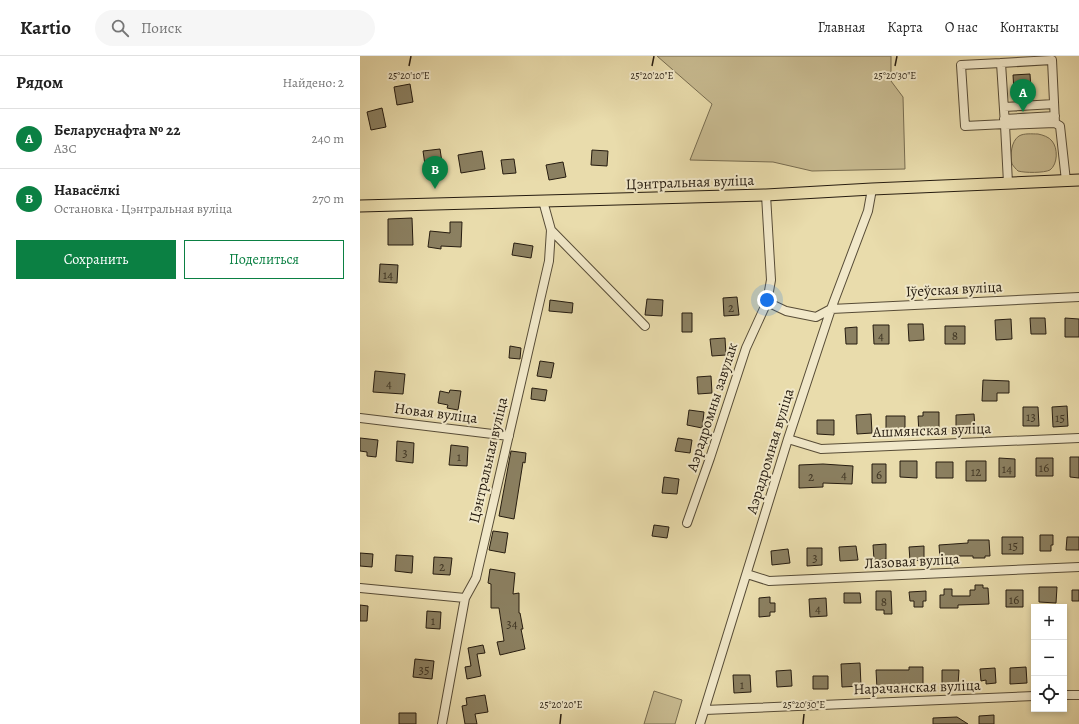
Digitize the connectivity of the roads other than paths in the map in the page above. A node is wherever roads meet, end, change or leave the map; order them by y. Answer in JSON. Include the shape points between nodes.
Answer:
{"nodes":[{"id":1,"x":1001,"y":63,"type":"junction"},
{"id":2,"x":1054,"y":104,"type":"junction"},
{"id":3,"x":1004,"y":107,"type":"junction"},
{"id":4,"x":1055,"y":119,"type":"junction"},
{"id":5,"x":1005,"y":123,"type":"junction"},
{"id":6,"x":1079,"y":180,"type":"edge"},
{"id":7,"x":1066,"y":181,"type":"junction"},
{"id":8,"x":1008,"y":183,"type":"junction"},
{"id":9,"x":872,"y":189,"type":"junction"},
{"id":10,"x":766,"y":195,"type":"junction"},
{"id":11,"x":543,"y":201,"type":"junction"},
{"id":12,"x":360,"y":206,"type":"edge"},
{"id":13,"x":551,"y":230,"type":"junction"},
{"id":14,"x":1079,"y":297,"type":"edge"},
{"id":15,"x":767,"y":302,"type":"junction"},
{"id":16,"x":831,"y":309,"type":"junction"},
{"id":17,"x":645,"y":326,"type":"dead end"},
{"id":18,"x":360,"y":418,"type":"edge"},
{"id":19,"x":509,"y":436,"type":"junction"},
{"id":20,"x":1079,"y":438,"type":"edge"},
{"id":21,"x":788,"y":439,"type":"junction"},
{"id":22,"x":686,"y":523,"type":"dead end"},
{"id":23,"x":1079,"y":567,"type":"edge"},
{"id":24,"x":747,"y":574,"type":"junction"},
{"id":25,"x":360,"y":588,"type":"edge"},
{"id":26,"x":465,"y":598,"type":"junction"},
{"id":27,"x":1067,"y":695,"type":"edge"},
{"id":28,"x":1079,"y":695,"type":"edge"},
{"id":29,"x":1031,"y":696,"type":"edge"},
{"id":30,"x":705,"y":710,"type":"junction"},
{"id":31,"x":442,"y":724,"type":"edge"},
{"id":32,"x":700,"y":724,"type":"edge"}],
"edges":[{"from":1,"to":2,"type":"street","via":[[1052,60]]},
{"from":1,"to":3,"type":"street"},
{"from":1,"to":5,"type":"street","via":[[961,65],[965,126]]},
{"from":2,"to":3,"type":"street"},
{"from":2,"to":4,"type":"street"},
{"from":3,"to":5,"type":"street"},
{"from":4,"to":5,"type":"street"},
{"from":4,"to":7,"type":"street","via":[[1060,126]]},
{"from":5,"to":8,"type":"street"},
{"from":6,"to":7,"type":"main road","name":"Цэнтральная вуліца"},
{"from":7,"to":8,"type":"main road","name":"Цэнтральная вуліца"},
{"from":8,"to":9,"type":"main road","name":"Цэнтральная вуліца"},
{"from":9,"to":10,"type":"main road","name":"Цэнтральная вуліца"},
{"from":9,"to":16,"type":"street","name":"Аэрадромная вуліца","via":[[868,211]]},
{"from":10,"to":11,"type":"main road","name":"Цэнтральная вуліца"},
{"from":10,"to":15,"type":"street","name":"Аэрадромны завулак","via":[[771,280]]},
{"from":11,"to":12,"type":"main road","name":"Цэнтральная вуліца"},
{"from":11,"to":13,"type":"street","name":"Цэнтральная вуліца"},
{"from":13,"to":17,"type":"street"},
{"from":13,"to":19,"type":"street","name":"Цэнтральная вуліца","via":[[549,261]]},
{"from":14,"to":16,"type":"street","name":"Іўеўская вуліца"},
{"from":15,"to":16,"type":"street","name":"Іўеўская вуліца","via":[[786,311],[816,317]]},
{"from":15,"to":22,"type":"street","name":"Аэрадромны завулак","via":[[746,348]]},
{"from":16,"to":21,"type":"street","name":"Аэрадромная вуліца"},
{"from":18,"to":19,"type":"street","name":"Новая вуліца"},
{"from":19,"to":26,"type":"street","name":"Цэнтральная вуліца","via":[[476,578]]},
{"from":20,"to":21,"type":"street","name":"Ашмянская вуліца","via":[[821,449]]},
{"from":21,"to":24,"type":"street","name":"Аэрадромная вуліца"},
{"from":23,"to":24,"type":"street","name":"Лазовая вуліца","via":[[769,581]]},
{"from":24,"to":30,"type":"street","name":"Аэрадромная вуліца"},
{"from":25,"to":26,"type":"street"},
{"from":26,"to":31,"type":"street","name":"Цэнтральная вуліца"},
{"from":27,"to":28,"type":"street"},
{"from":29,"to":30,"type":"street","name":"Нарачанская вуліца"},
{"from":30,"to":32,"type":"street","name":"Аэрадромная вуліца"}]}
